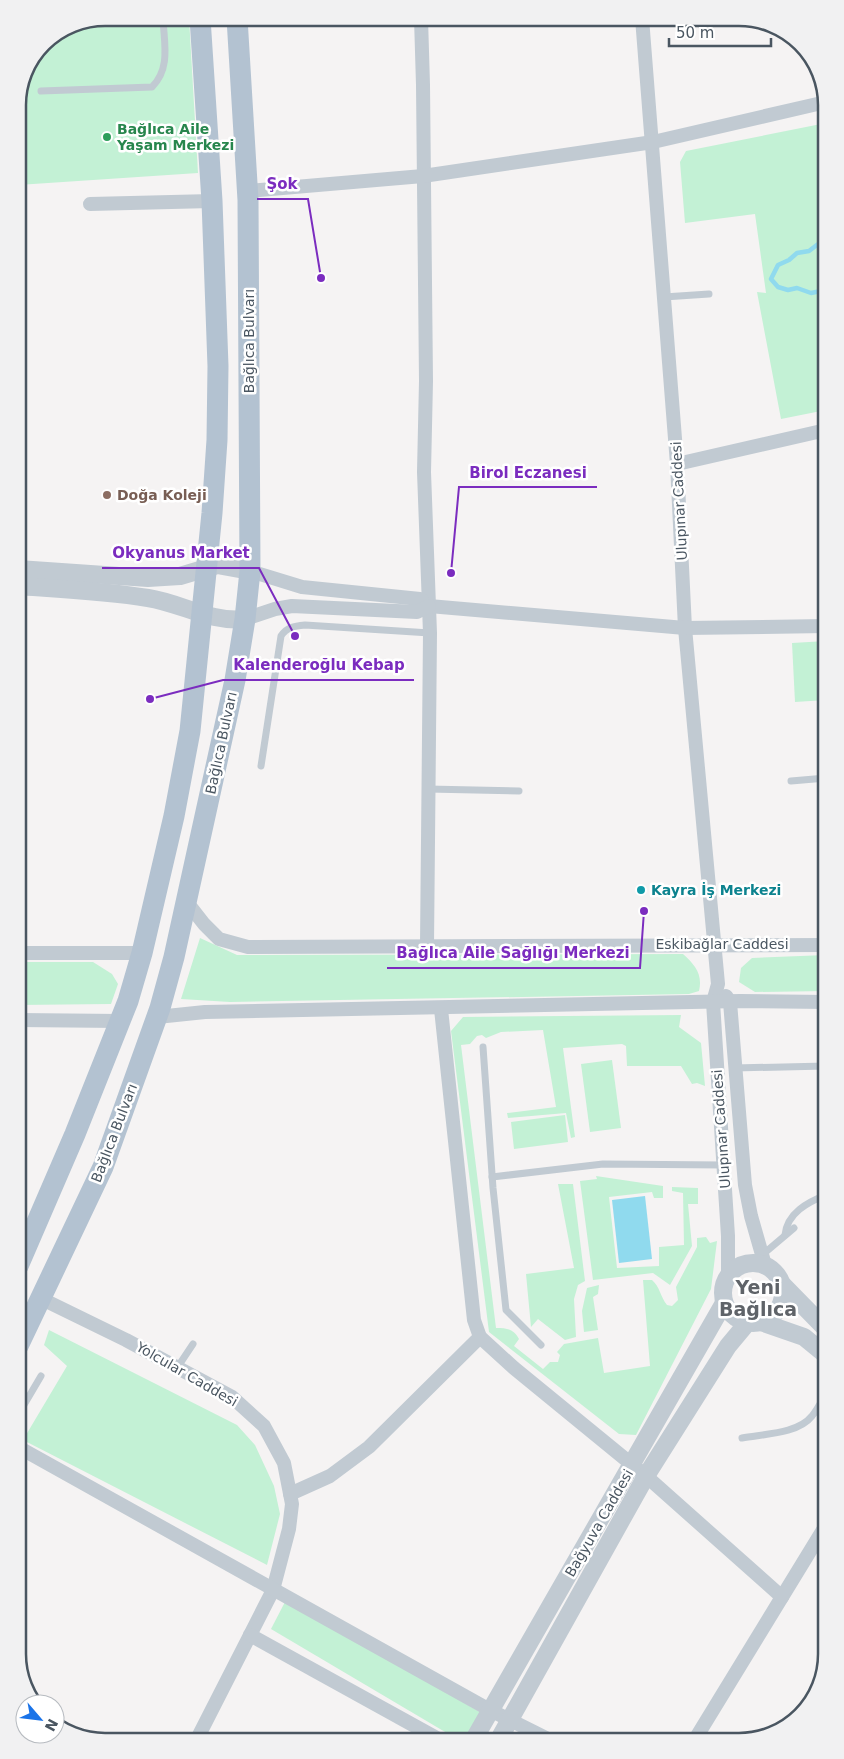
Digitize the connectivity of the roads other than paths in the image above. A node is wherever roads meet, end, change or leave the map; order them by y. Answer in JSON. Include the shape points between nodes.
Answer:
{"nodes":[{"id":1,"x":163,"y":26,"type":"edge"},
{"id":2,"x":201,"y":26,"type":"edge"},
{"id":3,"x":238,"y":26,"type":"edge"},
{"id":4,"x":420,"y":26,"type":"edge"},
{"id":5,"x":643,"y":26,"type":"edge"},
{"id":6,"x":40,"y":90,"type":"dead end"},
{"id":7,"x":818,"y":104,"type":"edge"},
{"id":8,"x":653,"y":142,"type":"junction"},
{"id":9,"x":423,"y":176,"type":"junction"},
{"id":10,"x":248,"y":191,"type":"junction"},
{"id":11,"x":212,"y":201,"type":"junction"},
{"id":12,"x":90,"y":204,"type":"dead end"},
{"id":13,"x":709,"y":294,"type":"dead end"},
{"id":14,"x":664,"y":297,"type":"junction"},
{"id":15,"x":818,"y":432,"type":"edge"},
{"id":16,"x":677,"y":464,"type":"junction"},
{"id":17,"x":206,"y":566,"type":"junction"},
{"id":18,"x":26,"y":569,"type":"edge"},
{"id":19,"x":250,"y":571,"type":"junction"},
{"id":20,"x":26,"y":587,"type":"edge"},
{"id":21,"x":429,"y":606,"type":"junction"},
{"id":22,"x":202,"y":614,"type":"junction"},
{"id":23,"x":246,"y":620,"type":"junction"},
{"id":24,"x":818,"y":626,"type":"edge"},
{"id":25,"x":685,"y":628,"type":"junction"},
{"id":26,"x":430,"y":634,"type":"junction"},
{"id":27,"x":261,"y":766,"type":"dead end"},
{"id":28,"x":818,"y":779,"type":"edge"},
{"id":29,"x":791,"y":781,"type":"dead end"},
{"id":30,"x":428,"y":789,"type":"junction"},
{"id":31,"x":519,"y":791,"type":"dead end"},
{"id":32,"x":186,"y":901,"type":"junction"},
{"id":33,"x":715,"y":944,"type":"junction"},
{"id":34,"x":818,"y":944,"type":"edge"},
{"id":35,"x":427,"y":945,"type":"junction"},
{"id":36,"x":26,"y":953,"type":"edge"},
{"id":37,"x":142,"y":953,"type":"junction"},
{"id":38,"x":718,"y":984,"type":"junction"},
{"id":39,"x":713,"y":1002,"type":"junction"},
{"id":40,"x":730,"y":1002,"type":"junction"},
{"id":41,"x":818,"y":1002,"type":"edge"},
{"id":42,"x":441,"y":1009,"type":"junction"},
{"id":43,"x":157,"y":1017,"type":"junction"},
{"id":44,"x":26,"y":1020,"type":"edge"},
{"id":45,"x":120,"y":1021,"type":"junction"},
{"id":46,"x":483,"y":1047,"type":"dead end"},
{"id":47,"x":818,"y":1066,"type":"edge"},
{"id":48,"x":734,"y":1068,"type":"junction"},
{"id":49,"x":723,"y":1165,"type":"junction"},
{"id":50,"x":492,"y":1177,"type":"junction"},
{"id":51,"x":818,"y":1199,"type":"edge"},
{"id":52,"x":794,"y":1228,"type":"dead end"},
{"id":53,"x":785,"y":1235,"type":"junction"},
{"id":54,"x":26,"y":1247,"type":"edge"},
{"id":55,"x":764,"y":1260,"type":"junction"},
{"id":56,"x":728,"y":1275,"type":"junction"},
{"id":57,"x":781,"y":1283,"type":"junction"},
{"id":58,"x":40,"y":1298,"type":"junction"},
{"id":59,"x":724,"y":1303,"type":"junction"},
{"id":60,"x":818,"y":1321,"type":"edge"},
{"id":61,"x":754,"y":1322,"type":"junction"},
{"id":62,"x":26,"y":1329,"type":"edge"},
{"id":63,"x":480,"y":1337,"type":"junction"},
{"id":64,"x":192,"y":1344,"type":"dead end"},
{"id":65,"x":542,"y":1344,"type":"dead end"},
{"id":66,"x":818,"y":1348,"type":"edge"},
{"id":67,"x":177,"y":1368,"type":"junction"},
{"id":68,"x":41,"y":1376,"type":"dead end"},
{"id":69,"x":26,"y":1401,"type":"edge"},
{"id":70,"x":818,"y":1406,"type":"edge"},
{"id":71,"x":742,"y":1438,"type":"dead end"},
{"id":72,"x":26,"y":1451,"type":"edge"},
{"id":73,"x":639,"y":1470,"type":"junction"},
{"id":74,"x":290,"y":1494,"type":"junction"},
{"id":75,"x":818,"y":1539,"type":"edge"},
{"id":76,"x":273,"y":1590,"type":"junction"},
{"id":77,"x":782,"y":1597,"type":"junction"},
{"id":78,"x":250,"y":1635,"type":"junction"},
{"id":79,"x":490,"y":1710,"type":"junction"},
{"id":80,"x":510,"y":1720,"type":"junction"},
{"id":81,"x":200,"y":1733,"type":"edge"},
{"id":82,"x":428,"y":1733,"type":"edge"},
{"id":83,"x":477,"y":1733,"type":"edge"},
{"id":84,"x":503,"y":1733,"type":"edge"},
{"id":85,"x":535,"y":1733,"type":"edge"},
{"id":86,"x":699,"y":1733,"type":"edge"}],
"edges":[{"from":1,"to":6,"type":"lane","via":[[165,67],[161,78],[152,87]]},
{"from":2,"to":11,"type":"main road"},
{"from":3,"to":10,"type":"main road","name":"Bağlıca Bulvarı"},
{"from":4,"to":9,"type":"street","via":[[424,85]]},
{"from":5,"to":8,"type":"street","name":"Ulupınar Caddesi"},
{"from":7,"to":8,"type":"street"},
{"from":8,"to":9,"type":"street"},
{"from":8,"to":14,"type":"street","name":"Ulupınar Caddesi"},
{"from":9,"to":10,"type":"street"},
{"from":9,"to":21,"type":"street","via":[[424,472]]},
{"from":10,"to":19,"type":"main road","name":"Bağlıca Bulvarı"},
{"from":11,"to":12,"type":"street"},
{"from":11,"to":17,"type":"main road","via":[[218,366],[217,440]]},
{"from":13,"to":14,"type":"lane"},
{"from":14,"to":16,"type":"street","name":"Ulupınar Caddesi"},
{"from":15,"to":16,"type":"street"},
{"from":16,"to":25,"type":"street","name":"Ulupınar Caddesi"},
{"from":17,"to":18,"type":"street","via":[[169,578]]},
{"from":17,"to":19,"type":"street","via":[[226,565]]},
{"from":17,"to":22,"type":"main road"},
{"from":19,"to":21,"type":"street","via":[[302,587],[420,599]]},
{"from":19,"to":23,"type":"main road","name":"Bağlıca Bulvarı"},
{"from":20,"to":22,"type":"street","via":[[148,598]]},
{"from":21,"to":23,"type":"street","via":[[418,612],[292,606]]},
{"from":21,"to":25,"type":"street"},
{"from":21,"to":26,"type":"street"},
{"from":22,"to":23,"type":"street","via":[[233,621]]},
{"from":22,"to":37,"type":"main road","via":[[190,731]]},
{"from":23,"to":32,"type":"main road","name":"Bağlıca Bulvarı"},
{"from":24,"to":25,"type":"street"},
{"from":25,"to":33,"type":"street","name":"Ulupınar Caddesi"},
{"from":26,"to":27,"type":"lane","via":[[305,625],[284,630]]},
{"from":26,"to":30,"type":"street"},
{"from":28,"to":29,"type":"lane"},
{"from":30,"to":31,"type":"lane"},
{"from":30,"to":35,"type":"street"},
{"from":32,"to":35,"type":"street","name":"Eskibağlar Caddesi","via":[[219,939],[248,947]]},
{"from":32,"to":43,"type":"main road","name":"Bağlıca Bulvarı"},
{"from":33,"to":34,"type":"street","name":"Eskibağlar Caddesi"},
{"from":33,"to":35,"type":"street","name":"Eskibağlar Caddesi"},
{"from":33,"to":38,"type":"street","name":"Ulupınar Caddesi"},
{"from":36,"to":37,"type":"street"},
{"from":37,"to":45,"type":"main road"},
{"from":38,"to":39,"type":"street","name":"Ulupınar Caddesi"},
{"from":38,"to":40,"type":"street","name":"Ulupınar Caddesi"},
{"from":39,"to":40,"type":"street"},
{"from":39,"to":42,"type":"street"},
{"from":39,"to":49,"type":"street","name":"Ulupınar Caddesi"},
{"from":40,"to":41,"type":"street"},
{"from":40,"to":48,"type":"street","name":"Ulupınar Caddesi"},
{"from":42,"to":43,"type":"street","via":[[205,1012]]},
{"from":42,"to":63,"type":"street","via":[[474,1320]]},
{"from":43,"to":58,"type":"main road","name":"Bağlıca Bulvarı","via":[[103,1167]]},
{"from":44,"to":45,"type":"street"},
{"from":45,"to":54,"type":"main road"},
{"from":46,"to":50,"type":"lane"},
{"from":47,"to":48,"type":"lane"},
{"from":48,"to":55,"type":"street","name":"Ulupınar Caddesi","via":[[745,1185]]},
{"from":49,"to":50,"type":"lane","via":[[603,1164]]},
{"from":49,"to":56,"type":"street","name":"Ulupınar Caddesi"},
{"from":50,"to":65,"type":"lane","via":[[506,1310]]},
{"from":51,"to":53,"type":"lane","via":[[791,1217]]},
{"from":52,"to":53,"type":"lane"},
{"from":53,"to":55,"type":"lane"},
{"from":55,"to":56,"type":"street","via":[[735,1268]]},
{"from":55,"to":57,"type":"street"},
{"from":56,"to":59,"type":"street","via":[[722,1294]]},
{"from":57,"to":60,"type":"street"},
{"from":57,"to":61,"type":"street","via":[[779,1307],[774,1314]]},
{"from":58,"to":62,"type":"main road","name":"Bağlıca Bulvarı"},
{"from":58,"to":67,"type":"street","name":"Yolcular Caddesi"},
{"from":59,"to":61,"type":"street","via":[[733,1316]]},
{"from":59,"to":73,"type":"street","name":"Bağyuva Caddesi"},
{"from":61,"to":66,"type":"street","via":[[804,1337]]},
{"from":61,"to":73,"type":"street","name":"Bağyuva Caddesi","via":[[728,1346]]},
{"from":63,"to":73,"type":"street"},
{"from":63,"to":74,"type":"street","via":[[369,1447],[330,1476]]},
{"from":64,"to":67,"type":"lane"},
{"from":67,"to":74,"type":"street","name":"Yolcular Caddesi","via":[[232,1397],[264,1426],[284,1463]]},
{"from":68,"to":69,"type":"lane"},
{"from":70,"to":71,"type":"lane","via":[[805,1423]]},
{"from":72,"to":76,"type":"street"},
{"from":73,"to":77,"type":"street"},
{"from":73,"to":79,"type":"street","name":"Bağyuva Caddesi"},
{"from":73,"to":80,"type":"street","name":"Bağyuva Caddesi"},
{"from":74,"to":76,"type":"street","name":"Yolcular Caddesi","via":[[289,1529]]},
{"from":75,"to":77,"type":"street"},
{"from":76,"to":78,"type":"street","name":"Yolcular Caddesi"},
{"from":76,"to":79,"type":"street"},
{"from":77,"to":86,"type":"street"},
{"from":78,"to":81,"type":"street","name":"Yolcular Caddesi"},
{"from":78,"to":82,"type":"street"},
{"from":79,"to":80,"type":"street"},
{"from":79,"to":83,"type":"street","name":"Bağyuva Caddesi"},
{"from":80,"to":84,"type":"street","name":"Bağyuva Caddesi"},
{"from":80,"to":85,"type":"street"}]}
